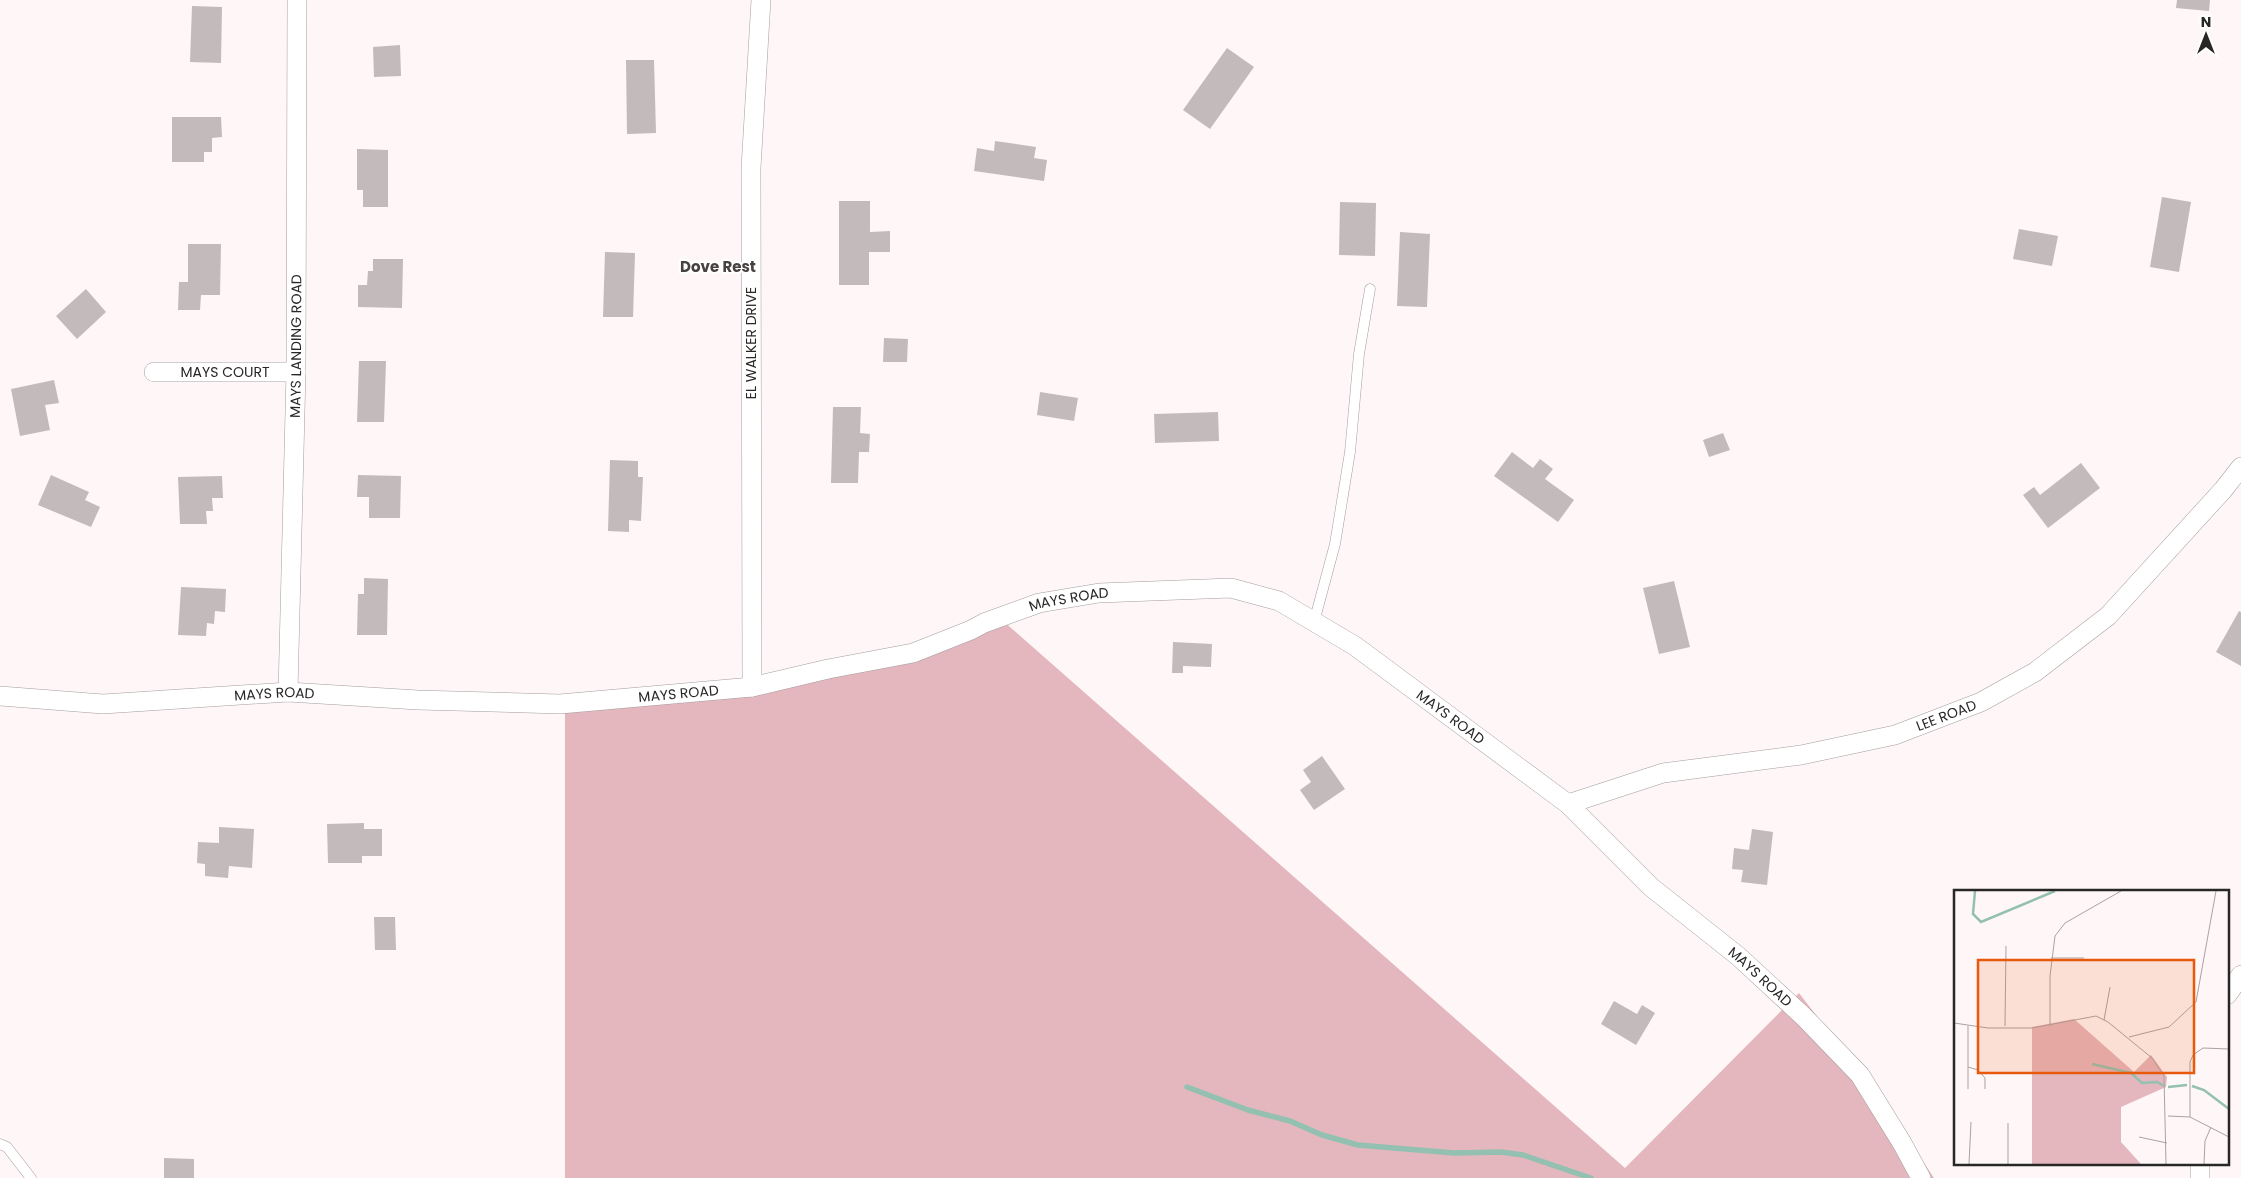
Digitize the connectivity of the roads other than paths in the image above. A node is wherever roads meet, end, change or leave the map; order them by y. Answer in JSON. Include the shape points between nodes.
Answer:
{"nodes":[{"id":1,"x":297,"y":0,"type":"edge"},
{"id":2,"x":761,"y":0,"type":"edge"},
{"id":3,"x":1370,"y":289,"type":"dead end"},
{"id":4,"x":154,"y":372,"type":"dead end"},
{"id":5,"x":296,"y":372,"type":"junction"},
{"id":6,"x":2241,"y":467,"type":"edge"},
{"id":7,"x":1314,"y":622,"type":"junction"},
{"id":8,"x":752,"y":687,"type":"junction"},
{"id":9,"x":288,"y":692,"type":"junction"},
{"id":10,"x":0,"y":696,"type":"edge"},
{"id":11,"x":1568,"y":804,"type":"junction"},
{"id":12,"x":2241,"y":975,"type":"edge"},
{"id":13,"x":2228,"y":994,"type":"edge"},
{"id":14,"x":0,"y":1144,"type":"edge"},
{"id":15,"x":31,"y":1178,"type":"edge"},
{"id":16,"x":1921,"y":1178,"type":"edge"}],
"edges":[{"from":1,"to":5,"type":"street","name":"MAYS LANDING ROAD"},
{"from":2,"to":8,"type":"street","name":"EL WALKER DRIVE","via":[[751,168]]},
{"from":3,"to":7,"type":"lane","via":[[1335,544]]},
{"from":4,"to":5,"type":"street","name":"MAYS COURT"},
{"from":5,"to":9,"type":"street","name":"MAYS LANDING ROAD"},
{"from":6,"to":11,"type":"street","name":"LEE ROAD","via":[[2108,616],[2035,672],[1981,702],[1895,735],[1801,755],[1663,773]]},
{"from":7,"to":8,"type":"street","name":"MAYS ROAD","via":[[1279,601],[1231,588],[1100,593],[1039,603],[984,622],[913,653]]},
{"from":7,"to":11,"type":"street","name":"MAYS ROAD","via":[[1356,646]]},
{"from":8,"to":9,"type":"street","name":"MAYS ROAD","via":[[560,704]]},
{"from":9,"to":10,"type":"street","name":"MAYS ROAD","via":[[103,704]]},
{"from":11,"to":16,"type":"street","name":"MAYS ROAD","via":[[1651,887],[1738,956],[1803,1016],[1860,1075]]},
{"from":12,"to":13,"type":"street"},
{"from":14,"to":15,"type":"lane","via":[[8,1148]]}]}
